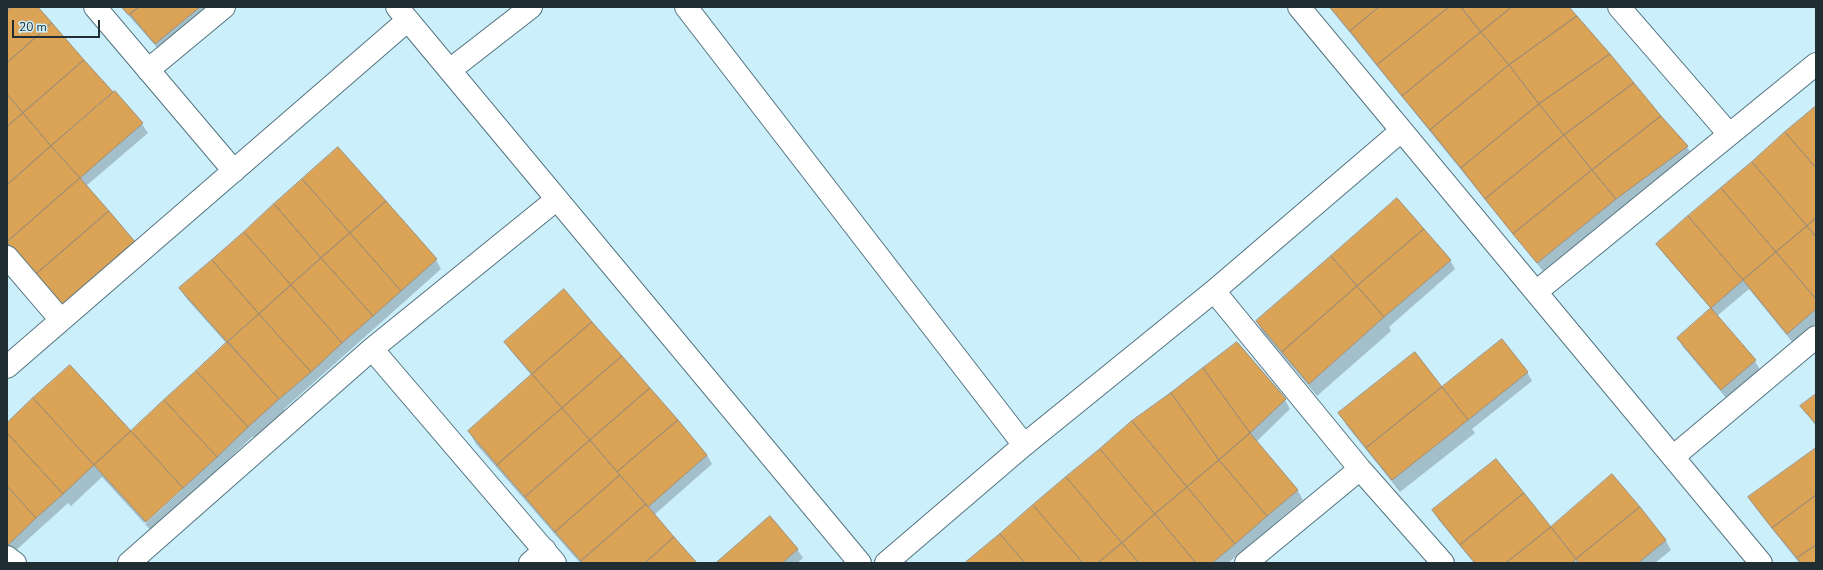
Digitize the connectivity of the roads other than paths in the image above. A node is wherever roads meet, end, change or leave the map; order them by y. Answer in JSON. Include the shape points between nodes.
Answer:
{"nodes":[{"id":1,"x":95,"y":7,"type":"edge"},
{"id":2,"x":224,"y":7,"type":"edge"},
{"id":3,"x":531,"y":7,"type":"edge"},
{"id":4,"x":686,"y":7,"type":"edge"},
{"id":5,"x":1299,"y":7,"type":"edge"},
{"id":6,"x":1619,"y":7,"type":"edge"},
{"id":7,"x":403,"y":14,"type":"edge"},
{"id":8,"x":1816,"y":64,"type":"edge"},
{"id":9,"x":148,"y":70,"type":"junction"},
{"id":10,"x":450,"y":70,"type":"junction"},
{"id":11,"x":1401,"y":131,"type":"junction"},
{"id":12,"x":1729,"y":134,"type":"junction"},
{"id":13,"x":234,"y":171,"type":"junction"},
{"id":14,"x":558,"y":199,"type":"junction"},
{"id":15,"x":7,"y":257,"type":"edge"},
{"id":16,"x":1214,"y":291,"type":"junction"},
{"id":17,"x":1536,"y":292,"type":"junction"},
{"id":18,"x":61,"y":320,"type":"junction"},
{"id":19,"x":1816,"y":338,"type":"edge"},
{"id":20,"x":372,"y":349,"type":"junction"},
{"id":21,"x":7,"y":367,"type":"edge"},
{"id":22,"x":1024,"y":445,"type":"junction"},
{"id":23,"x":1673,"y":457,"type":"junction"},
{"id":24,"x":1360,"y":468,"type":"junction"},
{"id":25,"x":7,"y":557,"type":"edge"},
{"id":26,"x":544,"y":559,"type":"edge"},
{"id":27,"x":15,"y":563,"type":"edge"},
{"id":28,"x":129,"y":563,"type":"edge"},
{"id":29,"x":860,"y":563,"type":"edge"},
{"id":30,"x":886,"y":563,"type":"edge"},
{"id":31,"x":1246,"y":563,"type":"edge"},
{"id":32,"x":1443,"y":563,"type":"edge"},
{"id":33,"x":1761,"y":563,"type":"edge"}],
"edges":[{"from":1,"to":9,"type":"street"},
{"from":2,"to":9,"type":"street"},
{"from":3,"to":10,"type":"street"},
{"from":4,"to":22,"type":"street"},
{"from":5,"to":11,"type":"street"},
{"from":6,"to":12,"type":"street"},
{"from":7,"to":10,"type":"street"},
{"from":7,"to":13,"type":"street"},
{"from":8,"to":12,"type":"street"},
{"from":9,"to":13,"type":"street"},
{"from":10,"to":14,"type":"street"},
{"from":11,"to":16,"type":"street"},
{"from":11,"to":17,"type":"street"},
{"from":12,"to":17,"type":"street"},
{"from":13,"to":18,"type":"street"},
{"from":14,"to":20,"type":"street"},
{"from":14,"to":29,"type":"street"},
{"from":15,"to":18,"type":"street"},
{"from":16,"to":22,"type":"street"},
{"from":16,"to":24,"type":"street"},
{"from":17,"to":23,"type":"street"},
{"from":18,"to":21,"type":"street"},
{"from":19,"to":23,"type":"street"},
{"from":20,"to":26,"type":"street"},
{"from":20,"to":28,"type":"street"},
{"from":22,"to":30,"type":"street"},
{"from":23,"to":33,"type":"street"},
{"from":24,"to":31,"type":"street"},
{"from":24,"to":32,"type":"street"},
{"from":25,"to":27,"type":"street"}]}
